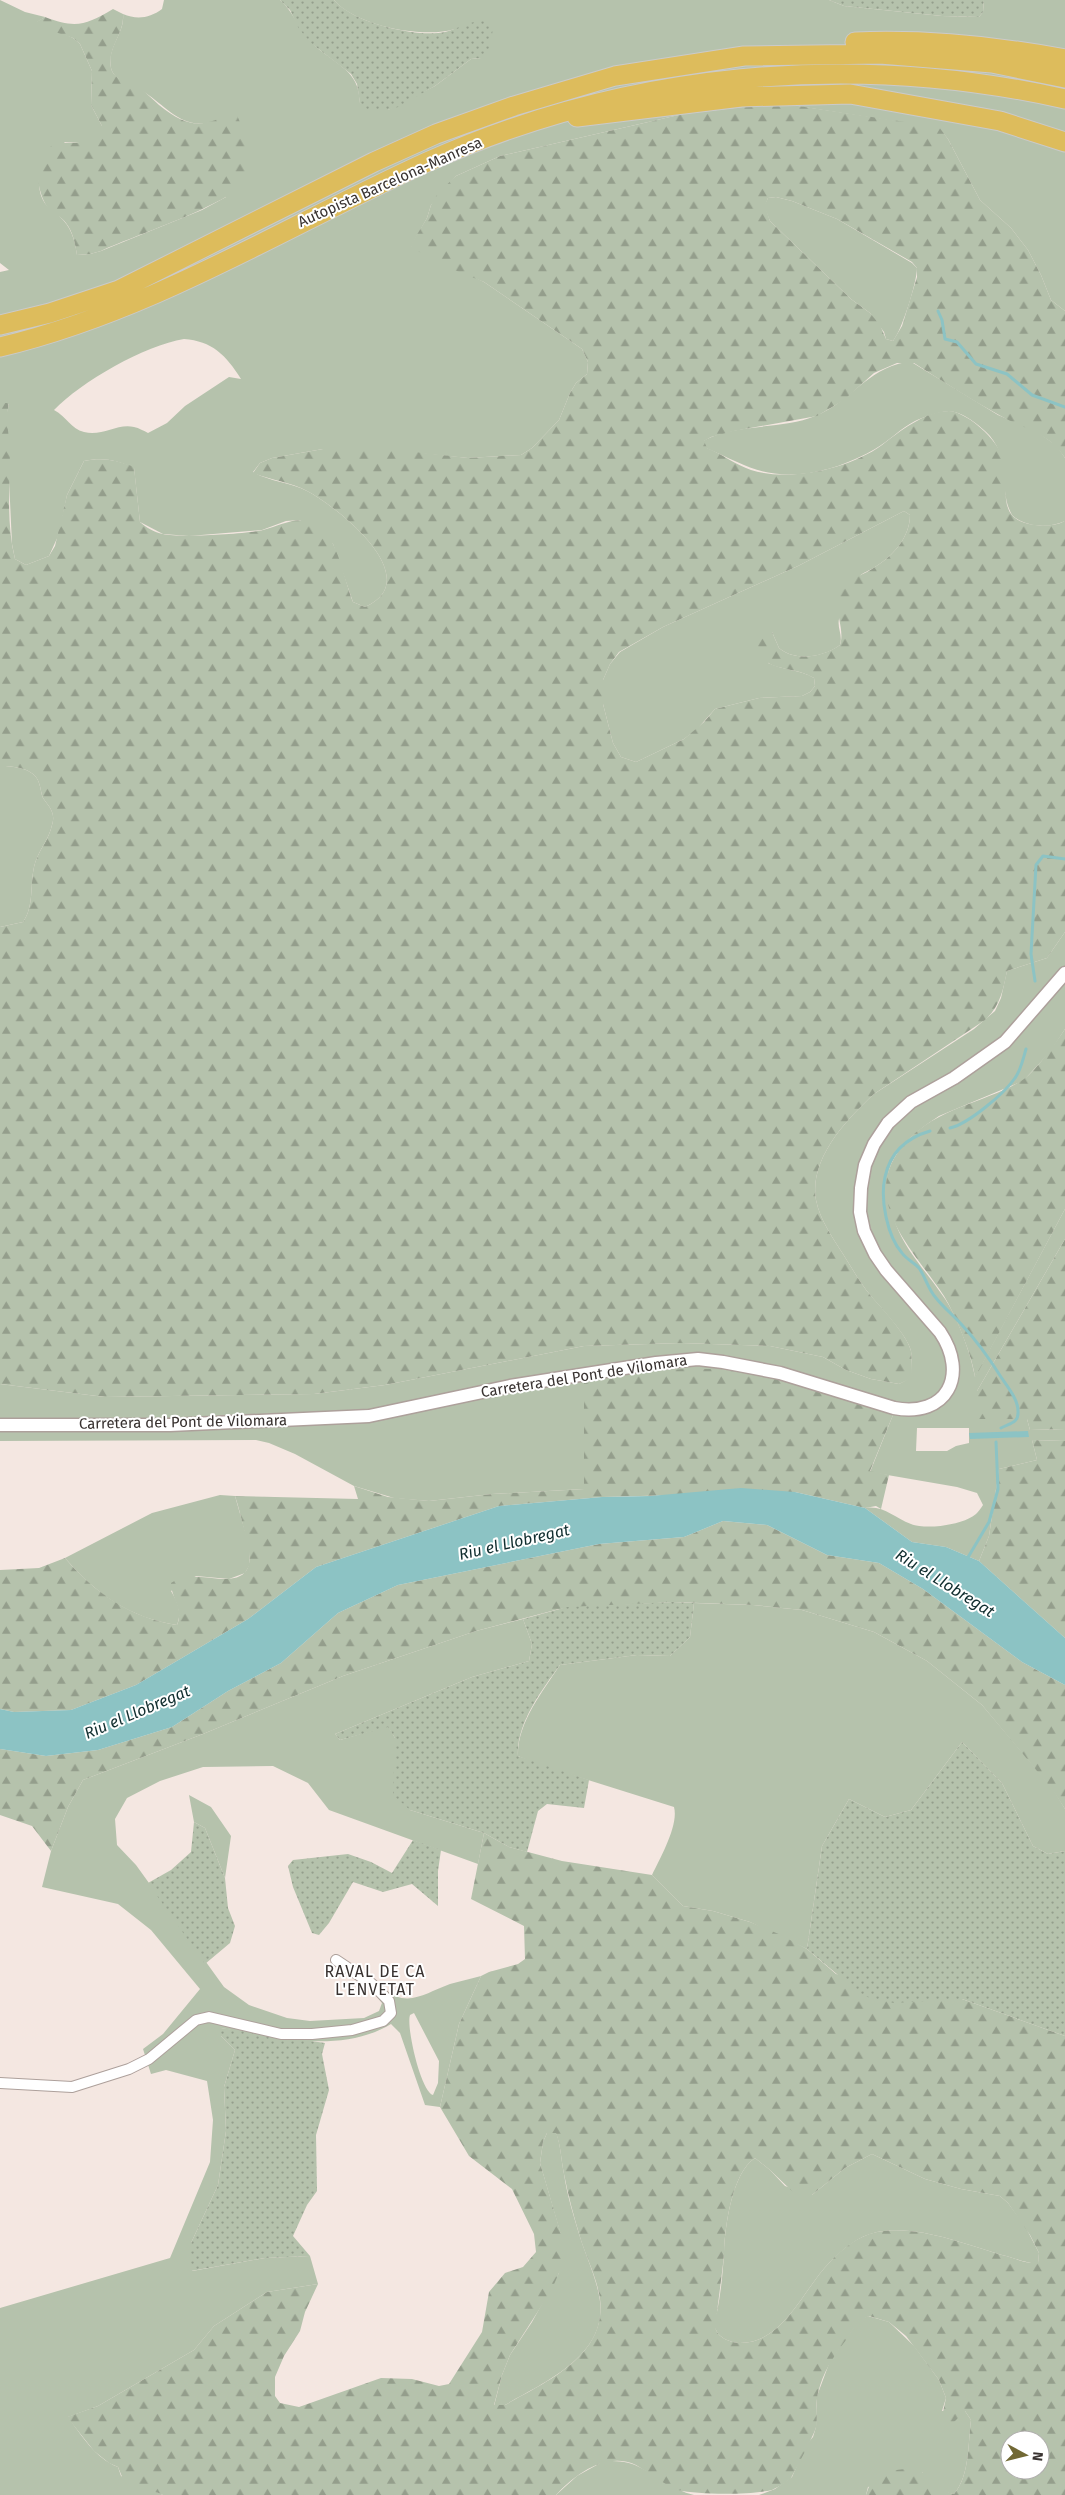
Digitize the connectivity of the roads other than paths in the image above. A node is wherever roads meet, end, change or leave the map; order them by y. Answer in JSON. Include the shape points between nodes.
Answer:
{"nodes":[{"id":1,"x":1065,"y":59,"type":"edge"},
{"id":2,"x":615,"y":76,"type":"junction"},
{"id":3,"x":1065,"y":78,"type":"edge"},
{"id":4,"x":1065,"y":99,"type":"edge"},
{"id":5,"x":536,"y":121,"type":"junction"},
{"id":6,"x":1065,"y":142,"type":"edge"},
{"id":7,"x":0,"y":325,"type":"edge"},
{"id":8,"x":0,"y":347,"type":"edge"},
{"id":9,"x":1065,"y":973,"type":"edge"},
{"id":10,"x":0,"y":1425,"type":"edge"},
{"id":11,"x":336,"y":1960,"type":"dead end"},
{"id":12,"x":0,"y":2083,"type":"edge"}],
"edges":[{"from":1,"to":2,"type":"highway","via":[[999,47],[896,40],[740,46],[648,62]]},
{"from":2,"to":3,"type":"highway","name":"Autopista Barcelona-Manresa","via":[[744,56],[880,54],[992,62]]},
{"from":2,"to":7,"type":"highway","name":"Autopista Barcelona-Manresa","via":[[514,106],[436,134],[119,290],[50,313]]},
{"from":4,"to":5,"type":"highway","name":"Autopista Barcelona-Manresa","via":[[960,80],[877,73],[775,74],[617,97]]},
{"from":5,"to":6,"type":"highway","via":[[741,97],[850,94],[1000,121]]},
{"from":5,"to":8,"type":"highway","name":"Autopista Barcelona-Manresa","via":[[429,161],[153,297],[48,336]]},
{"from":9,"to":10,"type":"street","name":"Carretera del Pont de Vilomara","via":[[1005,1042],[954,1078],[911,1102],[888,1123],[865,1165],[861,1204],[864,1231],[875,1254],[940,1332],[953,1357],[952,1383],[942,1397],[928,1407],[913,1411],[894,1408],[780,1373],[698,1359],[510,1386],[369,1416],[170,1425]]},
{"from":11,"to":12,"type":"street","via":[[372,1984],[390,2001],[391,2013],[383,2021],[352,2030],[281,2034],[209,2017],[196,2020],[149,2059],[129,2069],[72,2087]]}]}
